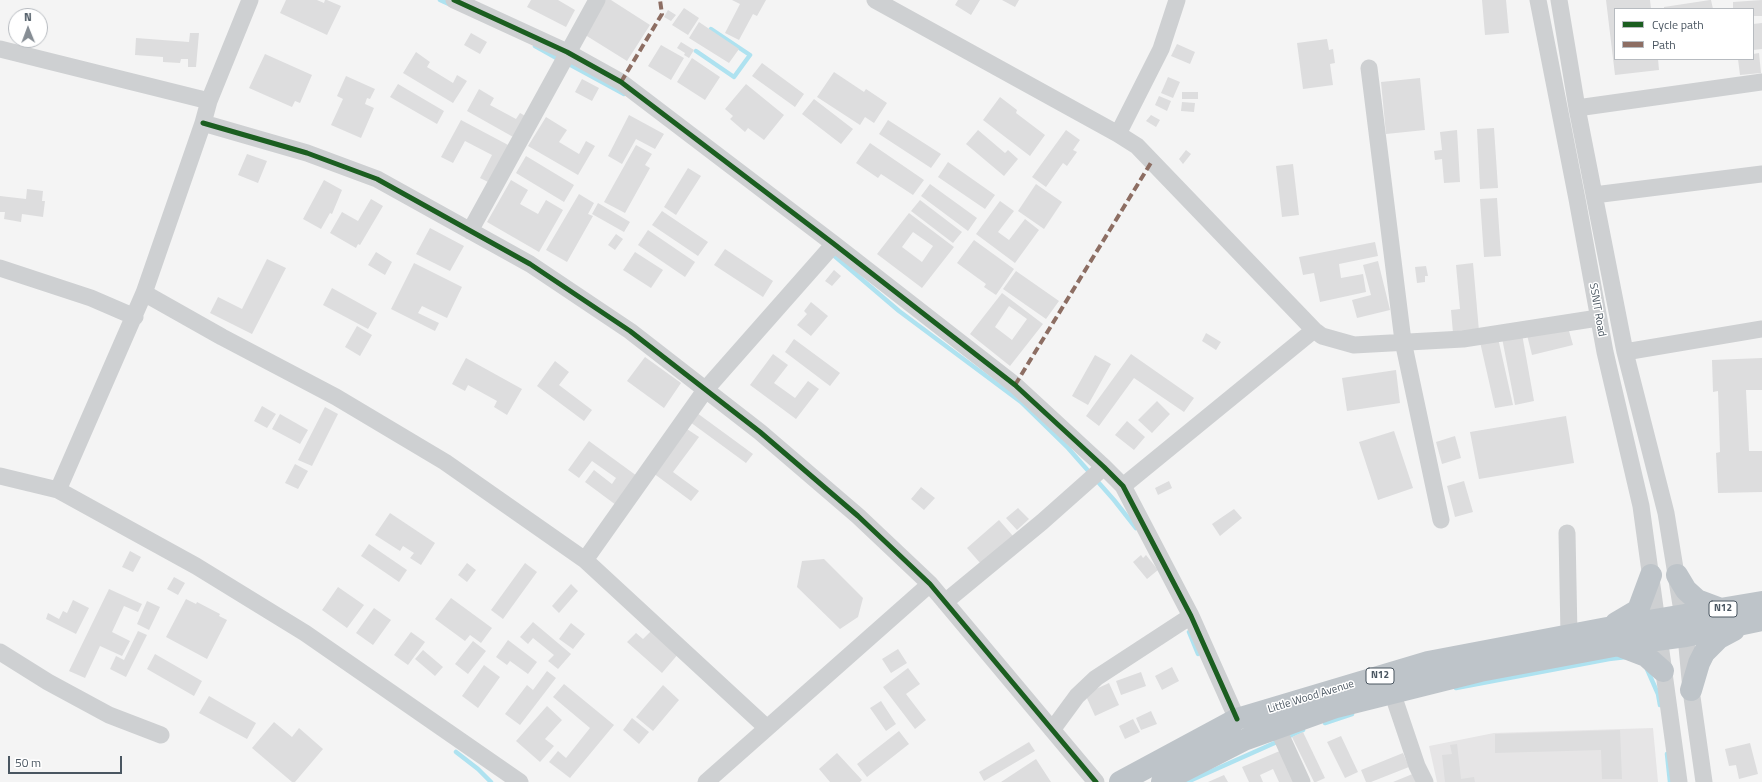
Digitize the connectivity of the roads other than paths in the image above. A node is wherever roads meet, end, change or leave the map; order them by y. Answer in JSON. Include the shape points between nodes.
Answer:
{"nodes":[{"id":1,"x":250,"y":0,"type":"edge"},
{"id":2,"x":454,"y":0,"type":"edge"},
{"id":3,"x":597,"y":0,"type":"edge"},
{"id":4,"x":875,"y":0,"type":"edge"},
{"id":5,"x":1177,"y":0,"type":"edge"},
{"id":6,"x":1538,"y":0,"type":"edge"},
{"id":7,"x":1559,"y":0,"type":"edge"},
{"id":8,"x":0,"y":49,"type":"edge"},
{"id":9,"x":567,"y":52,"type":"junction"},
{"id":10,"x":1369,"y":68,"type":"dead end"},
{"id":11,"x":1762,"y":82,"type":"edge"},
{"id":12,"x":209,"y":102,"type":"junction"},
{"id":13,"x":1577,"y":108,"type":"junction"},
{"id":14,"x":203,"y":123,"type":"junction"},
{"id":15,"x":1118,"y":134,"type":"junction"},
{"id":16,"x":1762,"y":174,"type":"edge"},
{"id":17,"x":1594,"y":195,"type":"junction"},
{"id":18,"x":470,"y":232,"type":"junction"},
{"id":19,"x":834,"y":244,"type":"junction"},
{"id":20,"x":0,"y":268,"type":"edge"},
{"id":21,"x":144,"y":293,"type":"junction"},
{"id":22,"x":135,"y":317,"type":"junction"},
{"id":23,"x":1598,"y":318,"type":"junction"},
{"id":24,"x":1762,"y":329,"type":"edge"},
{"id":25,"x":1314,"y":330,"type":"junction"},
{"id":26,"x":1402,"y":341,"type":"junction"},
{"id":27,"x":1626,"y":352,"type":"junction"},
{"id":28,"x":706,"y":389,"type":"junction"},
{"id":29,"x":1104,"y":467,"type":"junction"},
{"id":30,"x":0,"y":476,"type":"edge"},
{"id":31,"x":1123,"y":486,"type":"junction"},
{"id":32,"x":58,"y":490,"type":"junction"},
{"id":33,"x":1441,"y":520,"type":"dead end"},
{"id":34,"x":1567,"y":533,"type":"dead end"},
{"id":35,"x":585,"y":560,"type":"junction"},
{"id":36,"x":1651,"y":575,"type":"junction"},
{"id":37,"x":1677,"y":575,"type":"junction"},
{"id":38,"x":930,"y":584,"type":"junction"},
{"id":39,"x":945,"y":602,"type":"junction"},
{"id":40,"x":1762,"y":602,"type":"edge"},
{"id":41,"x":1722,"y":609,"type":"junction"},
{"id":42,"x":1191,"y":616,"type":"junction"},
{"id":43,"x":1756,"y":621,"type":"edge"},
{"id":44,"x":1685,"y":625,"type":"junction"},
{"id":45,"x":1657,"y":630,"type":"junction"},
{"id":46,"x":1569,"y":635,"type":"junction"},
{"id":47,"x":1613,"y":637,"type":"junction"},
{"id":48,"x":0,"y":652,"type":"edge"},
{"id":49,"x":1663,"y":670,"type":"junction"},
{"id":50,"x":1691,"y":690,"type":"junction"},
{"id":51,"x":1392,"y":692,"type":"junction"},
{"id":52,"x":1238,"y":719,"type":"junction"},
{"id":53,"x":1277,"y":727,"type":"junction"},
{"id":54,"x":767,"y":728,"type":"junction"},
{"id":55,"x":1052,"y":730,"type":"junction"},
{"id":56,"x":161,"y":735,"type":"dead end"},
{"id":57,"x":520,"y":782,"type":"edge"},
{"id":58,"x":706,"y":782,"type":"edge"},
{"id":59,"x":1096,"y":782,"type":"edge"},
{"id":60,"x":1120,"y":782,"type":"edge"},
{"id":61,"x":1163,"y":782,"type":"edge"},
{"id":62,"x":1302,"y":782,"type":"edge"},
{"id":63,"x":1425,"y":782,"type":"edge"},
{"id":64,"x":1679,"y":782,"type":"edge"},
{"id":65,"x":1704,"y":782,"type":"edge"}],
"edges":[{"from":1,"to":12,"type":"street"},
{"from":2,"to":9,"type":"street"},
{"from":3,"to":9,"type":"street"},
{"from":4,"to":15,"type":"street"},
{"from":5,"to":15,"type":"street","via":[[1160,49]]},
{"from":6,"to":23,"type":"street","name":"SSNIT Road"},
{"from":7,"to":13,"type":"street","name":"SSNIT Road"},
{"from":8,"to":12,"type":"street"},
{"from":9,"to":18,"type":"street"},
{"from":9,"to":19,"type":"street","via":[[621,82]]},
{"from":10,"to":26,"type":"street"},
{"from":11,"to":13,"type":"street"},
{"from":12,"to":14,"type":"street"},
{"from":13,"to":17,"type":"street","name":"SSNIT Road"},
{"from":14,"to":18,"type":"street","via":[[307,153],[377,179]]},
{"from":14,"to":21,"type":"street"},
{"from":15,"to":25,"type":"street","via":[[1137,146]]},
{"from":16,"to":17,"type":"street"},
{"from":17,"to":27,"type":"street","name":"SSNIT Road"},
{"from":18,"to":28,"type":"street","via":[[530,264],[630,331]]},
{"from":19,"to":28,"type":"street"},
{"from":19,"to":29,"type":"street","via":[[1015,385]]},
{"from":20,"to":22,"type":"street","via":[[91,298]]},
{"from":21,"to":22,"type":"street"},
{"from":21,"to":35,"type":"street","via":[[336,397],[445,462]]},
{"from":22,"to":32,"type":"street"},
{"from":23,"to":26,"type":"street","via":[[1463,339]]},
{"from":23,"to":36,"type":"street","name":"SSNIT Road","via":[[1640,506]]},
{"from":24,"to":27,"type":"street"},
{"from":25,"to":26,"type":"street","via":[[1322,336],[1354,345]]},
{"from":25,"to":31,"type":"street"},
{"from":26,"to":33,"type":"street"},
{"from":27,"to":37,"type":"street","name":"SSNIT Road","via":[[1666,513]]},
{"from":28,"to":35,"type":"street"},
{"from":28,"to":38,"type":"street","via":[[858,516]]},
{"from":29,"to":31,"type":"street"},
{"from":29,"to":39,"type":"street"},
{"from":30,"to":32,"type":"street"},
{"from":31,"to":42,"type":"street"},
{"from":32,"to":57,"type":"street","via":[[196,566],[305,633]]},
{"from":34,"to":46,"type":"street"},
{"from":35,"to":54,"type":"street"},
{"from":36,"to":45,"type":"street","name":"SSNIT Road"},
{"from":36,"to":47,"type":"highway","via":[[1638,610]]},
{"from":37,"to":41,"type":"highway","via":[[1686,590],[1697,600]]},
{"from":37,"to":44,"type":"street","name":"SSNIT Road"},
{"from":38,"to":39,"type":"street"},
{"from":38,"to":54,"type":"street"},
{"from":39,"to":55,"type":"street"},
{"from":40,"to":41,"type":"highway","number":"N12"},
{"from":41,"to":44,"type":"highway","number":"N12"},
{"from":42,"to":52,"type":"street"},
{"from":42,"to":55,"type":"street","via":[[1096,678],[1077,696]]},
{"from":43,"to":44,"type":"highway","number":"N12"},
{"from":43,"to":50,"type":"highway","via":[[1719,638],[1712,645],[1699,663]]},
{"from":44,"to":45,"type":"highway","number":"N12"},
{"from":44,"to":50,"type":"street","name":"SSNIT Road"},
{"from":45,"to":47,"type":"highway","name":"Little Wood Avenue","number":"N12"},
{"from":45,"to":49,"type":"street","name":"SSNIT Road"},
{"from":46,"to":47,"type":"highway","name":"Little Wood Avenue","number":"N12"},
{"from":46,"to":52,"type":"highway","name":"Little Wood Avenue","number":"N12","via":[[1428,662]]},
{"from":47,"to":49,"type":"highway","via":[[1646,656]]},
{"from":47,"to":51,"type":"highway","name":"Little Wood Avenue","number":"N12"},
{"from":48,"to":56,"type":"street","via":[[109,715]]},
{"from":49,"to":64,"type":"street","name":"SSNIT Road"},
{"from":50,"to":65,"type":"street","name":"SSNIT Road"},
{"from":51,"to":53,"type":"highway","name":"Little Wood Avenue","number":"N12","via":[[1336,706]]},
{"from":51,"to":63,"type":"street"},
{"from":52,"to":60,"type":"highway","name":"Little Wood Avenue","number":"N12"},
{"from":53,"to":61,"type":"highway","name":"Little Wood Avenue","number":"N12","via":[[1238,743]]},
{"from":53,"to":62,"type":"street"},
{"from":54,"to":58,"type":"street"},
{"from":55,"to":59,"type":"street"}]}
